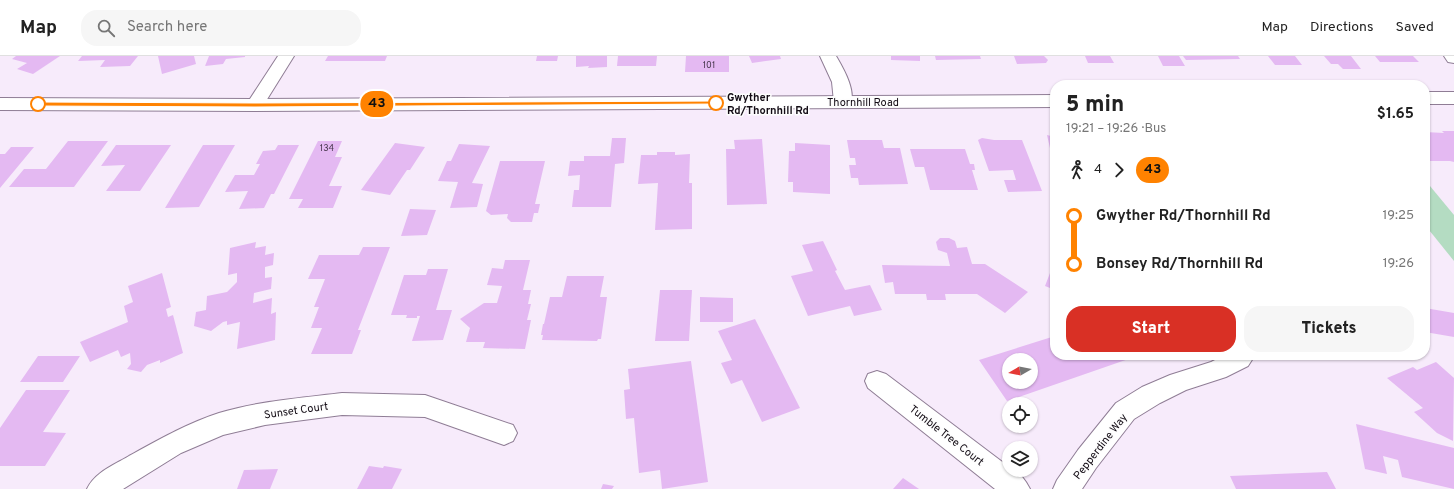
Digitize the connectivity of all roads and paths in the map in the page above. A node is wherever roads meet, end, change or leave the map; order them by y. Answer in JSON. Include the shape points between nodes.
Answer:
{"nodes":[{"id":1,"x":286,"y":56,"type":"edge"},
{"id":2,"x":828,"y":56,"type":"edge"},
{"id":3,"x":1430,"y":98,"type":"edge"},
{"id":4,"x":1454,"y":98,"type":"edge"},
{"id":5,"x":1050,"y":101,"type":"edge"},
{"id":6,"x":843,"y":102,"type":"junction"},
{"id":7,"x":0,"y":104,"type":"edge"},
{"id":8,"x":255,"y":105,"type":"junction"},
{"id":9,"x":1238,"y":360,"type":"edge"},
{"id":10,"x":877,"y":382,"type":"dead end"},
{"id":11,"x":504,"y":433,"type":"dead end"},
{"id":12,"x":101,"y":489,"type":"edge"},
{"id":13,"x":1016,"y":489,"type":"edge"},
{"id":14,"x":1067,"y":489,"type":"edge"}],
"edges":[{"from":1,"to":8,"type":"street"},
{"from":2,"to":6,"type":"street","via":[[841,82]]},
{"from":3,"to":4,"type":"street"},
{"from":5,"to":6,"type":"street","name":"Thornhill Road"},
{"from":6,"to":8,"type":"street","name":"Thornhill Road"},
{"from":7,"to":8,"type":"street","name":"Thornhill Road"},
{"from":9,"to":14,"type":"street","name":"Pepperdine Way","via":[[1150,395],[1125,411]]},
{"from":10,"to":13,"type":"street","name":"Tumble Tree Court"},
{"from":11,"to":12,"type":"street","name":"Sunset Court","via":[[425,406],[342,404],[265,414],[220,424],[172,445]]}]}
